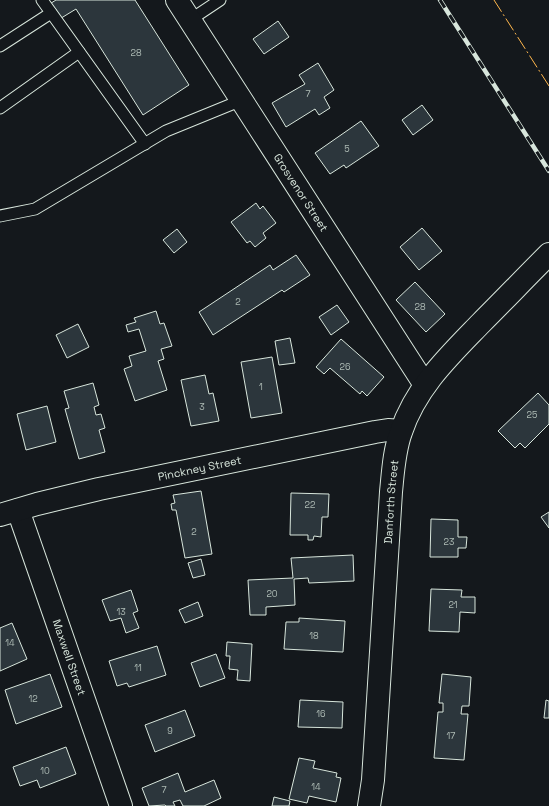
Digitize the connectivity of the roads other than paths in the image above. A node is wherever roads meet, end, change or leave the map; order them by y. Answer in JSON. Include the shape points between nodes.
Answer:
{"nodes":[{"id":1,"x":42,"y":0,"type":"edge"},
{"id":2,"x":177,"y":0,"type":"edge"},
{"id":3,"x":220,"y":0,"type":"edge"},
{"id":4,"x":51,"y":13,"type":"junction"},
{"id":5,"x":190,"y":20,"type":"junction"},
{"id":6,"x":0,"y":46,"type":"edge"},
{"id":7,"x":79,"y":52,"type":"junction"},
{"id":8,"x":242,"y":100,"type":"junction"},
{"id":9,"x":0,"y":108,"type":"edge"},
{"id":10,"x":145,"y":144,"type":"junction"},
{"id":11,"x":0,"y":216,"type":"edge"},
{"id":12,"x":549,"y":254,"type":"edge"},
{"id":13,"x":425,"y":385,"type":"junction"},
{"id":14,"x":401,"y":431,"type":"junction"},
{"id":15,"x":9,"y":512,"type":"edge"},
{"id":16,"x":121,"y":806,"type":"edge"},
{"id":17,"x":369,"y":806,"type":"edge"}],
"edges":[{"from":1,"to":4,"type":"lane"},
{"from":2,"to":5,"type":"street","name":"Grosvenor Street"},
{"from":3,"to":5,"type":"lane"},
{"from":4,"to":6,"type":"lane"},
{"from":4,"to":7,"type":"lane"},
{"from":5,"to":8,"type":"street","name":"Grosvenor Street"},
{"from":7,"to":9,"type":"lane"},
{"from":7,"to":10,"type":"lane"},
{"from":8,"to":10,"type":"lane","via":[[166,131]]},
{"from":8,"to":13,"type":"street","name":"Grosvenor Street"},
{"from":10,"to":11,"type":"lane","via":[[35,209]]},
{"from":12,"to":13,"type":"street","name":"Danforth Street","via":[[444,361]]},
{"from":13,"to":14,"type":"street","name":"Danforth Street"},
{"from":14,"to":15,"type":"street","name":"Pinckney Street","via":[[388,430],[99,489]]},
{"from":14,"to":17,"type":"street","name":"Danforth Street","via":[[395,455],[391,492],[373,780]]},
{"from":15,"to":16,"type":"street","name":"Maxwell Street"}]}
